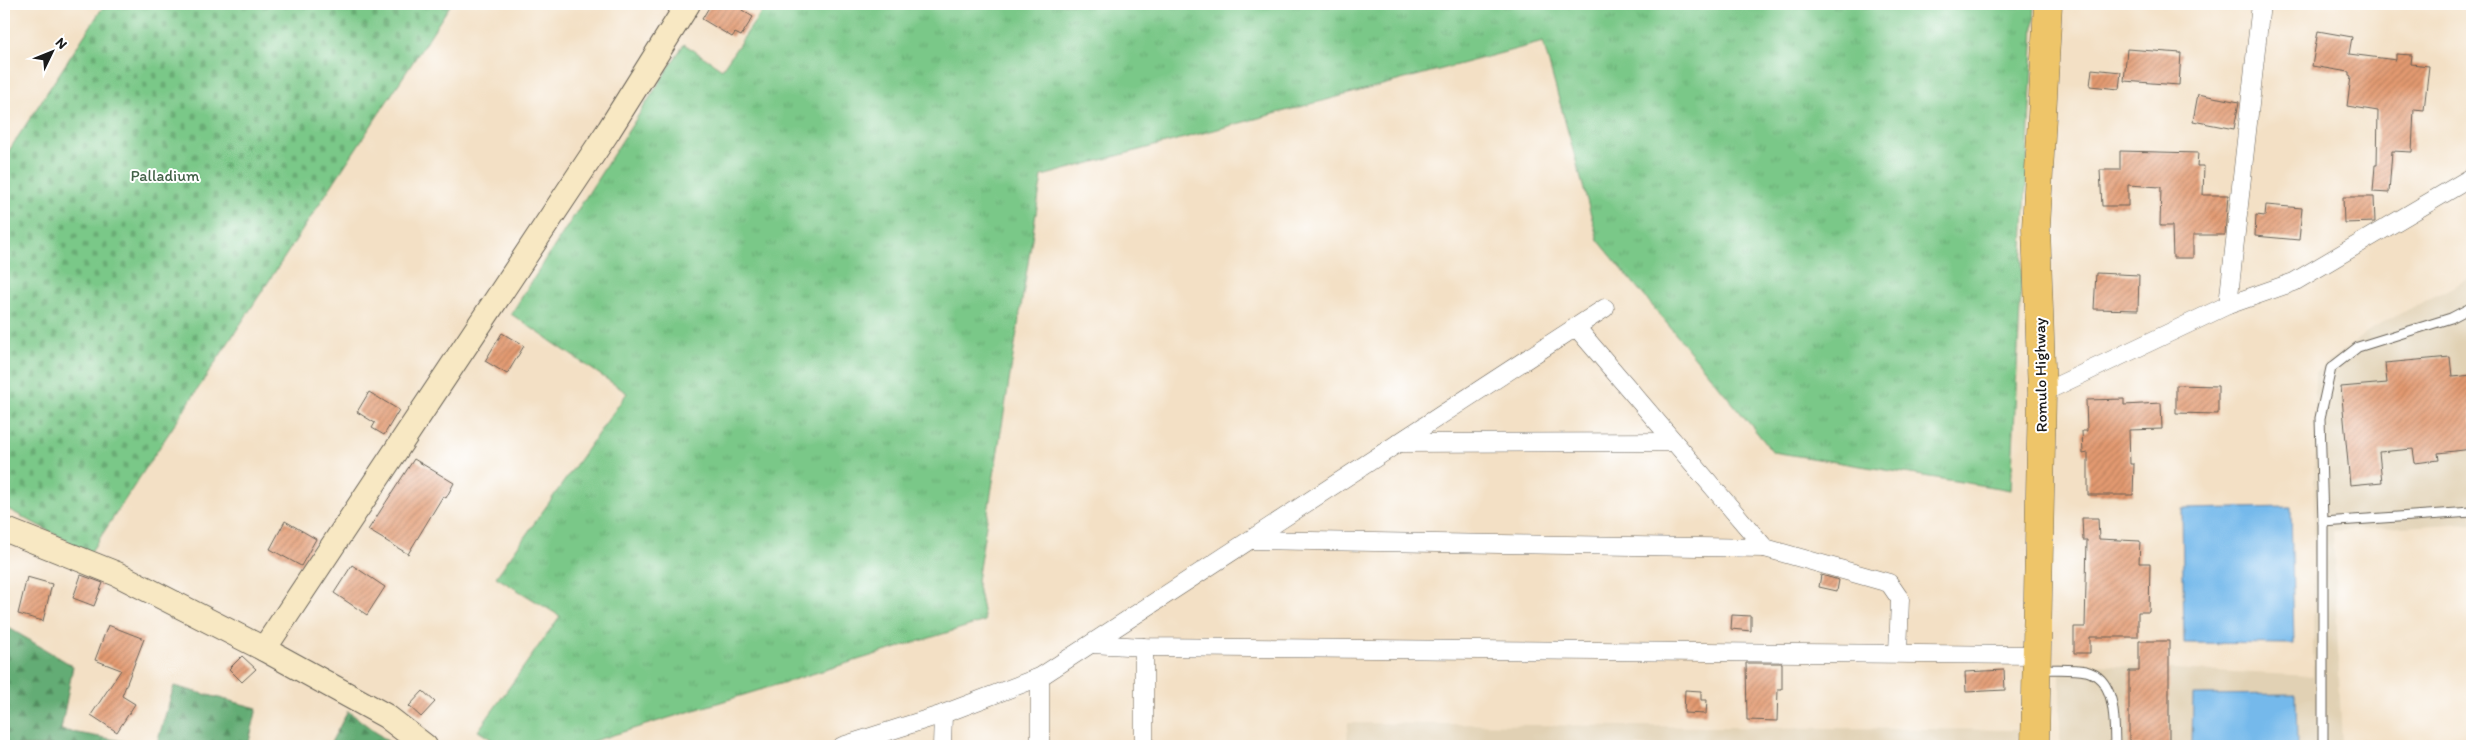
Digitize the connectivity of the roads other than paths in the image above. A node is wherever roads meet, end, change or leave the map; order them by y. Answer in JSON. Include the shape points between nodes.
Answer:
{"nodes":[{"id":1,"x":688,"y":4,"type":"edge"},
{"id":2,"x":2048,"y":4,"type":"edge"},
{"id":3,"x":2261,"y":4,"type":"edge"},
{"id":4,"x":2472,"y":177,"type":"edge"},
{"id":5,"x":2228,"y":305,"type":"junction"},
{"id":6,"x":2472,"y":307,"type":"edge"},
{"id":7,"x":1604,"y":308,"type":"dead end"},
{"id":8,"x":1576,"y":327,"type":"junction"},
{"id":9,"x":2042,"y":393,"type":"junction"},
{"id":10,"x":1674,"y":442,"type":"junction"},
{"id":11,"x":1398,"y":443,"type":"junction"},
{"id":12,"x":2472,"y":512,"type":"edge"},
{"id":13,"x":2323,"y":522,"type":"junction"},
{"id":14,"x":4,"y":528,"type":"edge"},
{"id":15,"x":1250,"y":540,"type":"junction"},
{"id":16,"x":1765,"y":548,"type":"junction"},
{"id":17,"x":1092,"y":644,"type":"junction"},
{"id":18,"x":1144,"y":647,"type":"junction"},
{"id":19,"x":264,"y":649,"type":"junction"},
{"id":20,"x":1898,"y":653,"type":"junction"},
{"id":21,"x":2036,"y":662,"type":"junction"},
{"id":22,"x":1040,"y":677,"type":"junction"},
{"id":23,"x":943,"y":714,"type":"junction"},
{"id":24,"x":849,"y":745,"type":"edge"},
{"id":25,"x":425,"y":746,"type":"edge"},
{"id":26,"x":942,"y":746,"type":"edge"},
{"id":27,"x":1040,"y":746,"type":"edge"},
{"id":28,"x":1144,"y":746,"type":"edge"},
{"id":29,"x":2036,"y":746,"type":"edge"},
{"id":30,"x":2115,"y":746,"type":"edge"},
{"id":31,"x":2323,"y":746,"type":"edge"}],
"edges":[{"from":1,"to":19,"type":"street","via":[[609,130]]},
{"from":2,"to":9,"type":"highway","name":"Romulo Highway","via":[[2036,228]]},
{"from":3,"to":5,"type":"street"},
{"from":4,"to":5,"type":"street","via":[[2294,282]]},
{"from":5,"to":9,"type":"street"},
{"from":6,"to":13,"type":"lane","via":[[2451,318],[2358,347],[2331,368],[2320,418]]},
{"from":7,"to":8,"type":"street"},
{"from":8,"to":10,"type":"street"},
{"from":8,"to":11,"type":"street"},
{"from":9,"to":21,"type":"highway","name":"Romulo Highway"},
{"from":10,"to":11,"type":"street"},
{"from":10,"to":16,"type":"street"},
{"from":11,"to":15,"type":"street"},
{"from":12,"to":13,"type":"lane"},
{"from":13,"to":31,"type":"lane"},
{"from":14,"to":19,"type":"street","via":[[118,574]]},
{"from":15,"to":16,"type":"street"},
{"from":15,"to":17,"type":"street"},
{"from":16,"to":20,"type":"street","via":[[1889,583],[1900,599]]},
{"from":17,"to":18,"type":"street"},
{"from":17,"to":22,"type":"street"},
{"from":18,"to":20,"type":"street"},
{"from":18,"to":28,"type":"street"},
{"from":19,"to":25,"type":"street","via":[[386,716]]},
{"from":20,"to":21,"type":"street"},
{"from":21,"to":29,"type":"highway","name":"Romulo Highway"},
{"from":21,"to":30,"type":"lane","via":[[2087,671],[2103,681],[2113,706]]},
{"from":22,"to":23,"type":"street"},
{"from":22,"to":27,"type":"street"},
{"from":23,"to":24,"type":"street"},
{"from":23,"to":26,"type":"street"}]}
